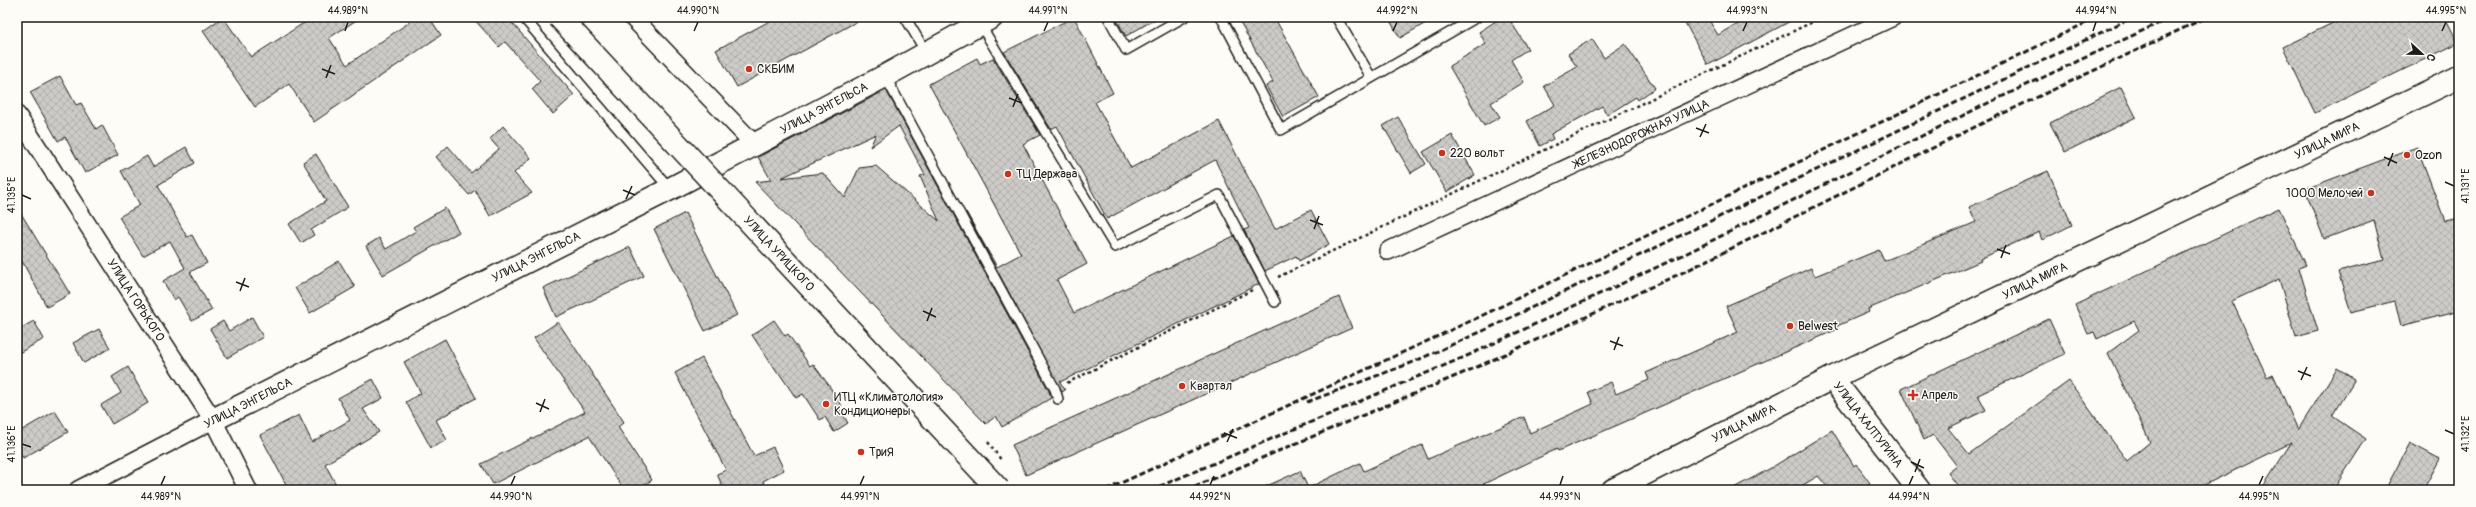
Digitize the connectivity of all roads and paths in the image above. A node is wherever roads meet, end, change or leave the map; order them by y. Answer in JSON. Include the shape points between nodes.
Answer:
{"nodes":[{"id":1,"x":523,"y":17,"type":"edge"},
{"id":2,"x":559,"y":17,"type":"edge"},
{"id":3,"x":632,"y":17,"type":"edge"},
{"id":4,"x":905,"y":17,"type":"edge"},
{"id":5,"x":1108,"y":17,"type":"edge"},
{"id":6,"x":1184,"y":17,"type":"edge"},
{"id":7,"x":1221,"y":17,"type":"edge"},
{"id":8,"x":1336,"y":17,"type":"edge"},
{"id":9,"x":1477,"y":17,"type":"edge"},
{"id":10,"x":1823,"y":17,"type":"edge"},
{"id":11,"x":1883,"y":19,"type":"edge"},
{"id":12,"x":986,"y":20,"type":"edge"},
{"id":13,"x":1464,"y":20,"type":"edge"},
{"id":14,"x":927,"y":54,"type":"junction"},
{"id":15,"x":886,"y":76,"type":"junction"},
{"id":16,"x":2459,"y":77,"type":"edge"},
{"id":17,"x":1371,"y":78,"type":"junction"},
{"id":18,"x":17,"y":114,"type":"edge"},
{"id":19,"x":754,"y":144,"type":"junction"},
{"id":20,"x":670,"y":189,"type":"junction"},
{"id":21,"x":1388,"y":251,"type":"dead end"},
{"id":22,"x":1266,"y":283,"type":"junction"},
{"id":23,"x":1275,"y":302,"type":"dead end"},
{"id":24,"x":1832,"y":378,"type":"junction"},
{"id":25,"x":1055,"y":389,"type":"junction"},
{"id":26,"x":1058,"y":399,"type":"dead end"},
{"id":27,"x":213,"y":420,"type":"junction"},
{"id":28,"x":78,"y":490,"type":"edge"},
{"id":29,"x":248,"y":490,"type":"edge"},
{"id":30,"x":999,"y":490,"type":"edge"},
{"id":31,"x":1613,"y":490,"type":"edge"},
{"id":32,"x":1919,"y":490,"type":"edge"}],
"edges":[{"from":1,"to":20,"type":"lane"},
{"from":2,"to":30,"type":"main road","name":"УЛИЦА УРИЦКОГО","bridge":true},
{"from":3,"to":19,"type":"street"},
{"from":4,"to":14,"type":"lane"},
{"from":5,"to":6,"type":"lane","via":[[1126,50]]},
{"from":7,"to":17,"type":"lane","via":[[1281,130]]},
{"from":8,"to":17,"type":"lane"},
{"from":9,"to":13,"type":"lane"},
{"from":10,"to":22,"type":"path"},
{"from":11,"to":21,"type":"street","name":"ЖЕЛЕЗНОДОРОЖНАЯ УЛИЦА"},
{"from":12,"to":14,"type":"main road","name":"УЛИЦА ЭНГЕЛЬСА"},
{"from":12,"to":22,"type":"lane","via":[[1115,247],[1219,195]]},
{"from":13,"to":17,"type":"lane"},
{"from":14,"to":15,"type":"main road","name":"УЛИЦА ЭНГЕЛЬСА"},
{"from":15,"to":19,"type":"main road","name":"УЛИЦА ЭНГЕЛЬСА"},
{"from":15,"to":25,"type":"lane"},
{"from":16,"to":24,"type":"main road","name":"УЛИЦА МИРА"},
{"from":18,"to":27,"type":"street","name":"УЛИЦА ГОРЬКОГО"},
{"from":19,"to":20,"type":"main road","name":"УЛИЦА ЭНГЕЛЬСА"},
{"from":20,"to":27,"type":"main road","name":"УЛИЦА ЭНГЕЛЬСА"},
{"from":22,"to":23,"type":"lane"},
{"from":22,"to":25,"type":"path"},
{"from":24,"to":31,"type":"main road","name":"УЛИЦА МИРА"},
{"from":24,"to":32,"type":"main road","name":"УЛИЦА ХАЛТУРИНА"},
{"from":25,"to":26,"type":"lane"},
{"from":27,"to":28,"type":"street","name":"УЛИЦА ЭНГЕЛЬСА"},
{"from":27,"to":29,"type":"street","name":"УЛИЦА ГОРЬКОГО"}]}
